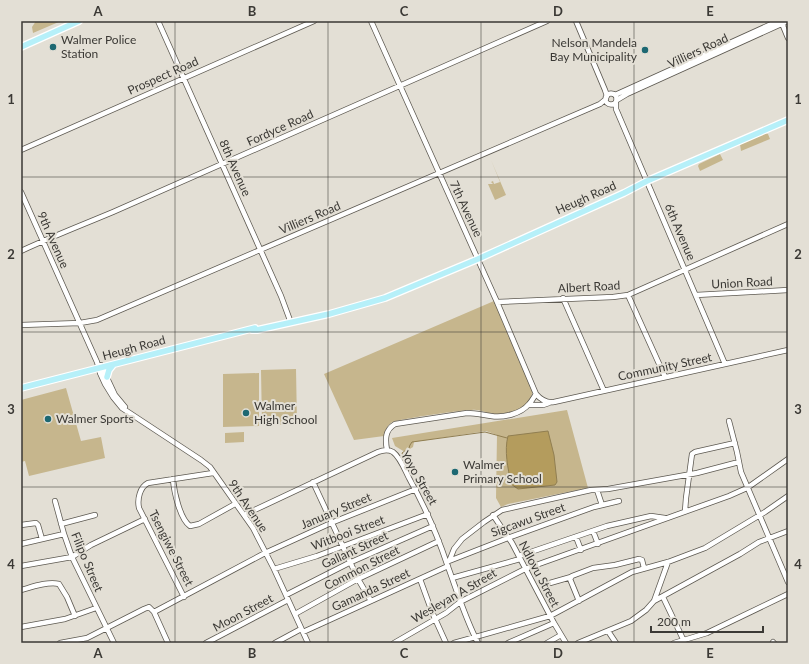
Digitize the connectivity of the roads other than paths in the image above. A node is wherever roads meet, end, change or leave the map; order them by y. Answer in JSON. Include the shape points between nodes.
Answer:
{"nodes":[{"id":1,"x":77,"y":21,"type":"edge"},
{"id":2,"x":158,"y":21,"type":"edge"},
{"id":3,"x":314,"y":21,"type":"edge"},
{"id":4,"x":371,"y":21,"type":"edge"},
{"id":5,"x":547,"y":21,"type":"edge"},
{"id":6,"x":576,"y":21,"type":"edge"},
{"id":7,"x":788,"y":21,"type":"edge"},
{"id":8,"x":780,"y":22,"type":"edge"},
{"id":9,"x":788,"y":38,"type":"edge"},
{"id":10,"x":21,"y":47,"type":"edge"},
{"id":11,"x":183,"y":78,"type":"junction"},
{"id":12,"x":400,"y":85,"type":"junction"},
{"id":13,"x":612,"y":101,"type":"junction"},
{"id":14,"x":788,"y":120,"type":"edge"},
{"id":15,"x":21,"y":150,"type":"edge"},
{"id":16,"x":222,"y":164,"type":"junction"},
{"id":17,"x":439,"y":173,"type":"junction"},
{"id":18,"x":647,"y":181,"type":"junction"},
{"id":19,"x":21,"y":192,"type":"edge"},
{"id":20,"x":788,"y":224,"type":"edge"},
{"id":21,"x":43,"y":241,"type":"junction"},
{"id":22,"x":260,"y":250,"type":"junction"},
{"id":23,"x":21,"y":251,"type":"edge"},
{"id":24,"x":478,"y":259,"type":"junction"},
{"id":25,"x":685,"y":270,"type":"junction"},
{"id":26,"x":788,"y":290,"type":"edge"},
{"id":27,"x":628,"y":295,"type":"junction"},
{"id":28,"x":696,"y":295,"type":"junction"},
{"id":29,"x":563,"y":298,"type":"junction"},
{"id":30,"x":497,"y":302,"type":"junction"},
{"id":31,"x":290,"y":321,"type":"junction"},
{"id":32,"x":80,"y":323,"type":"junction"},
{"id":33,"x":21,"y":325,"type":"edge"},
{"id":34,"x":788,"y":350,"type":"edge"},
{"id":35,"x":113,"y":364,"type":"junction"},
{"id":36,"x":725,"y":364,"type":"junction"},
{"id":37,"x":100,"y":368,"type":"junction"},
{"id":38,"x":107,"y":377,"type":"junction"},
{"id":39,"x":665,"y":377,"type":"junction"},
{"id":40,"x":21,"y":388,"type":"edge"},
{"id":41,"x":604,"y":390,"type":"junction"},
{"id":42,"x":536,"y":394,"type":"junction"},
{"id":43,"x":548,"y":402,"type":"junction"},
{"id":44,"x":529,"y":405,"type":"junction"},
{"id":45,"x":131,"y":414,"type":"junction"},
{"id":46,"x":729,"y":421,"type":"dead end"},
{"id":47,"x":735,"y":443,"type":"junction"},
{"id":48,"x":387,"y":450,"type":"junction"},
{"id":49,"x":788,"y":459,"type":"edge"},
{"id":50,"x":739,"y":462,"type":"junction"},
{"id":51,"x":213,"y":473,"type":"junction"},
{"id":52,"x":689,"y":474,"type":"junction"},
{"id":53,"x":173,"y":480,"type":"junction"},
{"id":54,"x":313,"y":482,"type":"junction"},
{"id":55,"x":747,"y":488,"type":"junction"},
{"id":56,"x":416,"y":489,"type":"junction"},
{"id":57,"x":597,"y":490,"type":"junction"},
{"id":58,"x":788,"y":496,"type":"edge"},
{"id":59,"x":55,"y":501,"type":"dead end"},
{"id":60,"x":619,"y":501,"type":"dead end"},
{"id":61,"x":235,"y":504,"type":"junction"},
{"id":62,"x":602,"y":505,"type":"junction"},
{"id":63,"x":685,"y":512,"type":"junction"},
{"id":64,"x":428,"y":514,"type":"junction"},
{"id":65,"x":95,"y":515,"type":"dead end"},
{"id":66,"x":244,"y":515,"type":"junction"},
{"id":67,"x":493,"y":515,"type":"junction"},
{"id":68,"x":759,"y":516,"type":"junction"},
{"id":69,"x":666,"y":518,"type":"junction"},
{"id":70,"x":145,"y":519,"type":"junction"},
{"id":71,"x":331,"y":523,"type":"junction"},
{"id":72,"x":61,"y":524,"type":"junction"},
{"id":73,"x":21,"y":525,"type":"edge"},
{"id":74,"x":433,"y":526,"type":"junction"},
{"id":75,"x":593,"y":531,"type":"junction"},
{"id":76,"x":788,"y":531,"type":"edge"},
{"id":77,"x":64,"y":534,"type":"junction"},
{"id":78,"x":576,"y":537,"type":"junction"},
{"id":79,"x":508,"y":538,"type":"junction"},
{"id":80,"x":769,"y":538,"type":"junction"},
{"id":81,"x":42,"y":539,"type":"junction"},
{"id":82,"x":439,"y":540,"type":"junction"},
{"id":83,"x":21,"y":544,"type":"edge"},
{"id":84,"x":598,"y":544,"type":"junction"},
{"id":85,"x":343,"y":547,"type":"junction"},
{"id":86,"x":581,"y":550,"type":"junction"},
{"id":87,"x":265,"y":553,"type":"junction"},
{"id":88,"x":72,"y":557,"type":"junction"},
{"id":89,"x":520,"y":558,"type":"junction"},
{"id":90,"x":668,"y":562,"type":"junction"},
{"id":91,"x":350,"y":563,"type":"junction"},
{"id":92,"x":449,"y":563,"type":"junction"},
{"id":93,"x":21,"y":566,"type":"edge"},
{"id":94,"x":644,"y":568,"type":"junction"},
{"id":95,"x":274,"y":569,"type":"junction"},
{"id":96,"x":525,"y":569,"type":"junction"},
{"id":97,"x":571,"y":576,"type":"junction"},
{"id":98,"x":452,"y":578,"type":"junction"},
{"id":99,"x":358,"y":579,"type":"junction"},
{"id":100,"x":420,"y":579,"type":"junction"},
{"id":101,"x":788,"y":582,"type":"edge"},
{"id":102,"x":550,"y":584,"type":"dead end"},
{"id":103,"x":21,"y":590,"type":"edge"},
{"id":104,"x":788,"y":594,"type":"edge"},
{"id":105,"x":286,"y":595,"type":"junction"},
{"id":106,"x":184,"y":597,"type":"junction"},
{"id":107,"x":663,"y":597,"type":"junction"},
{"id":108,"x":288,"y":600,"type":"junction"},
{"id":109,"x":371,"y":601,"type":"junction"},
{"id":110,"x":579,"y":601,"type":"junction"},
{"id":111,"x":654,"y":601,"type":"junction"},
{"id":112,"x":460,"y":602,"type":"junction"},
{"id":113,"x":96,"y":608,"type":"junction"},
{"id":114,"x":154,"y":612,"type":"junction"},
{"id":115,"x":295,"y":614,"type":"junction"},
{"id":116,"x":75,"y":616,"type":"junction"},
{"id":117,"x":550,"y":616,"type":"junction"},
{"id":118,"x":435,"y":619,"type":"junction"},
{"id":119,"x":554,"y":623,"type":"junction"},
{"id":120,"x":21,"y":627,"type":"edge"},
{"id":121,"x":107,"y":628,"type":"junction"},
{"id":122,"x":302,"y":631,"type":"junction"},
{"id":123,"x":608,"y":631,"type":"junction"},
{"id":124,"x":561,"y":634,"type":"junction"},
{"id":125,"x":475,"y":637,"type":"junction"},
{"id":126,"x":683,"y":639,"type":"junction"},
{"id":127,"x":88,"y":641,"type":"edge"},
{"id":128,"x":60,"y":643,"type":"edge"},
{"id":129,"x":114,"y":643,"type":"edge"},
{"id":130,"x":168,"y":643,"type":"edge"},
{"id":131,"x":206,"y":643,"type":"edge"},
{"id":132,"x":275,"y":643,"type":"edge"},
{"id":133,"x":308,"y":643,"type":"edge"},
{"id":134,"x":394,"y":643,"type":"edge"},
{"id":135,"x":446,"y":643,"type":"edge"},
{"id":136,"x":454,"y":643,"type":"edge"},
{"id":137,"x":478,"y":643,"type":"edge"},
{"id":138,"x":508,"y":643,"type":"edge"},
{"id":139,"x":547,"y":643,"type":"edge"},
{"id":140,"x":566,"y":643,"type":"edge"},
{"id":141,"x":578,"y":643,"type":"edge"},
{"id":142,"x":616,"y":643,"type":"edge"},
{"id":143,"x":674,"y":643,"type":"edge"}],
"edges":[{"from":1,"to":10,"type":"main road"},
{"from":2,"to":11,"type":"street","name":"8th Avenue"},
{"from":3,"to":11,"type":"street","name":"Prospect Road"},
{"from":4,"to":12,"type":"street","name":"7th Avenue"},
{"from":5,"to":12,"type":"street","name":"Fordyce Road"},
{"from":6,"to":13,"type":"street","name":"6th Avenue"},
{"from":7,"to":8,"type":"street","name":"Villiers Road"},
{"from":8,"to":9,"type":"street"},
{"from":8,"to":13,"type":"street","name":"Villiers Road"},
{"from":11,"to":15,"type":"street","name":"Prospect Road"},
{"from":11,"to":16,"type":"street","name":"8th Avenue"},
{"from":12,"to":16,"type":"street","name":"Fordyce Road"},
{"from":12,"to":17,"type":"street","name":"7th Avenue"},
{"from":13,"to":17,"type":"street","name":"Villiers Road"},
{"from":13,"to":18,"type":"street","name":"6th Avenue"},
{"from":14,"to":18,"type":"main road","name":"Heugh Road"},
{"from":16,"to":21,"type":"street","name":"Fordyce Road"},
{"from":16,"to":22,"type":"street","name":"8th Avenue"},
{"from":17,"to":22,"type":"street","name":"Villiers Road"},
{"from":17,"to":24,"type":"street","name":"7th Avenue"},
{"from":18,"to":24,"type":"main road","name":"Heugh Road"},
{"from":18,"to":25,"type":"street","name":"6th Avenue"},
{"from":19,"to":21,"type":"street","name":"9th Avenue"},
{"from":20,"to":25,"type":"street","name":"Albert Road"},
{"from":21,"to":23,"type":"street","name":"Fordyce Road"},
{"from":21,"to":32,"type":"street","name":"9th Avenue"},
{"from":22,"to":31,"type":"street","name":"8th Avenue"},
{"from":22,"to":32,"type":"street","name":"Villiers Road","via":[[97,320]]},
{"from":24,"to":30,"type":"street","name":"7th Avenue"},
{"from":24,"to":31,"type":"main road","name":"Heugh Road","via":[[393,295]]},
{"from":25,"to":27,"type":"street","name":"Albert Road"},
{"from":25,"to":28,"type":"street","name":"6th Avenue"},
{"from":26,"to":28,"type":"street","name":"Union Road"},
{"from":27,"to":29,"type":"street","name":"Albert Road"},
{"from":27,"to":39,"type":"street"},
{"from":28,"to":36,"type":"street","name":"6th Avenue"},
{"from":29,"to":30,"type":"street","name":"Albert Road"},
{"from":29,"to":41,"type":"street"},
{"from":30,"to":42,"type":"street","name":"7th Avenue"},
{"from":31,"to":35,"type":"main road","name":"Heugh Road"},
{"from":32,"to":33,"type":"street","name":"Villiers Road"},
{"from":32,"to":37,"type":"street","name":"9th Avenue"},
{"from":34,"to":36,"type":"street","name":"Community Street"},
{"from":35,"to":37,"type":"main road","name":"Heugh Road"},
{"from":35,"to":38,"type":"main road"},
{"from":36,"to":39,"type":"street","name":"Community Street"},
{"from":37,"to":38,"type":"street","name":"9th Avenue"},
{"from":37,"to":40,"type":"main road","name":"Heugh Road"},
{"from":37,"to":45,"type":"street","name":"9th Avenue","via":[[113,397]]},
{"from":38,"to":45,"type":"street","name":"9th Avenue","via":[[115,395]]},
{"from":39,"to":41,"type":"street","name":"Community Street"},
{"from":41,"to":43,"type":"street","name":"Community Street"},
{"from":42,"to":43,"type":"street","name":"7th Avenue"},
{"from":42,"to":44,"type":"street"},
{"from":43,"to":44,"type":"street","name":"Community Street","via":[[543,405]]},
{"from":44,"to":48,"type":"street","via":[[506,416],[467,413],[395,424],[387,432]]},
{"from":45,"to":51,"type":"street","name":"9th Avenue","via":[[201,460]]},
{"from":46,"to":47,"type":"street"},
{"from":47,"to":50,"type":"street"},
{"from":47,"to":52,"type":"street","via":[[693,453]]},
{"from":48,"to":54,"type":"street","name":"Yoyo Street"},
{"from":48,"to":56,"type":"street","name":"Yoyo Street","via":[[394,452]]},
{"from":49,"to":55,"type":"street","name":"Wesleyan A Street"},
{"from":50,"to":52,"type":"street"},
{"from":50,"to":55,"type":"street"},
{"from":51,"to":53,"type":"street","name":"Tsengiwe Street"},
{"from":51,"to":61,"type":"street","name":"9th Avenue"},
{"from":52,"to":57,"type":"street"},
{"from":52,"to":63,"type":"street"},
{"from":53,"to":61,"type":"street","via":[[176,500],[190,526],[199,524]]},
{"from":53,"to":70,"type":"street","name":"Tsengiwe Street","via":[[148,483],[142,488],[138,503]]},
{"from":54,"to":66,"type":"street","name":"Yoyo Street"},
{"from":54,"to":71,"type":"street"},
{"from":55,"to":63,"type":"street","name":"Wesleyan A Street"},
{"from":55,"to":68,"type":"street"},
{"from":56,"to":64,"type":"street","name":"Yoyo Street"},
{"from":56,"to":71,"type":"street","name":"January Street"},
{"from":57,"to":62,"type":"street"},
{"from":57,"to":67,"type":"street","via":[[518,506]]},
{"from":58,"to":68,"type":"street"},
{"from":59,"to":72,"type":"street","name":"Filipo Street"},
{"from":60,"to":62,"type":"street","name":"Sigcawu Street"},
{"from":61,"to":66,"type":"street","name":"9th Avenue"},
{"from":62,"to":79,"type":"street","name":"Sigcawu Street"},
{"from":63,"to":69,"type":"street","name":"Wesleyan A Street"},
{"from":64,"to":74,"type":"street","name":"Yoyo Street"},
{"from":64,"to":85,"type":"street","name":"Witbooi Street"},
{"from":65,"to":72,"type":"street"},
{"from":66,"to":87,"type":"street","name":"9th Avenue"},
{"from":67,"to":79,"type":"street","name":"Ndlovu Street"},
{"from":67,"to":92,"type":"street","via":[[462,540],[454,549]]},
{"from":68,"to":80,"type":"street"},
{"from":68,"to":90,"type":"street","via":[[705,548]]},
{"from":69,"to":75,"type":"street","via":[[651,516]]},
{"from":69,"to":84,"type":"street","name":"Wesleyan A Street"},
{"from":70,"to":88,"type":"street"},
{"from":70,"to":106,"type":"street","name":"Tsengiwe Street"},
{"from":71,"to":85,"type":"street"},
{"from":71,"to":87,"type":"street","name":"January Street"},
{"from":72,"to":77,"type":"street","name":"Filipo Street"},
{"from":73,"to":81,"type":"street","via":[[36,523]]},
{"from":74,"to":82,"type":"street","name":"Yoyo Street"},
{"from":74,"to":91,"type":"street","name":"Gallant Street"},
{"from":75,"to":78,"type":"street"},
{"from":75,"to":84,"type":"street"},
{"from":76,"to":80,"type":"street"},
{"from":77,"to":81,"type":"street"},
{"from":77,"to":88,"type":"street","name":"Filipo Street"},
{"from":78,"to":86,"type":"street"},
{"from":78,"to":89,"type":"street"},
{"from":79,"to":89,"type":"street","name":"Ndlovu Street"},
{"from":79,"to":92,"type":"street","name":"Sigcawu Street"},
{"from":80,"to":101,"type":"street"},
{"from":80,"to":107,"type":"street"},
{"from":81,"to":83,"type":"street"},
{"from":82,"to":92,"type":"street","name":"Yoyo Street"},
{"from":82,"to":99,"type":"street","name":"Common Street"},
{"from":84,"to":86,"type":"street","name":"Wesleyan A Street"},
{"from":85,"to":91,"type":"street"},
{"from":85,"to":95,"type":"street","name":"Witbooi Street"},
{"from":86,"to":96,"type":"street","name":"Wesleyan A Street"},
{"from":87,"to":95,"type":"street","name":"9th Avenue"},
{"from":87,"to":106,"type":"street","name":"January Street"},
{"from":88,"to":93,"type":"street"},
{"from":88,"to":113,"type":"street","name":"Filipo Street"},
{"from":89,"to":96,"type":"street","name":"Ndlovu Street"},
{"from":89,"to":98,"type":"street"},
{"from":90,"to":94,"type":"street"},
{"from":90,"to":111,"type":"street"},
{"from":91,"to":99,"type":"street"},
{"from":91,"to":105,"type":"street","name":"Gallant Street"},
{"from":92,"to":98,"type":"street","name":"Yoyo Street"},
{"from":92,"to":100,"type":"street","name":"Gamanda Street"},
{"from":94,"to":97,"type":"street","via":[[642,560],[639,559],[593,568]]},
{"from":94,"to":110,"type":"street"},
{"from":95,"to":105,"type":"street","name":"9th Avenue"},
{"from":96,"to":112,"type":"street","name":"Wesleyan A Street"},
{"from":96,"to":117,"type":"street","name":"Ndlovu Street"},
{"from":97,"to":102,"type":"street"},
{"from":97,"to":110,"type":"street"},
{"from":98,"to":112,"type":"street","name":"Yoyo Street"},
{"from":99,"to":109,"type":"street"},
{"from":99,"to":115,"type":"street","name":"Common Street"},
{"from":100,"to":109,"type":"street","name":"Gamanda Street"},
{"from":100,"to":118,"type":"street"},
{"from":103,"to":116,"type":"street","via":[[59,584]]},
{"from":104,"to":126,"type":"street","via":[[707,633]]},
{"from":105,"to":108,"type":"street","name":"9th Avenue"},
{"from":106,"to":114,"type":"street","name":"January Street"},
{"from":107,"to":111,"type":"street"},
{"from":107,"to":126,"type":"street"},
{"from":108,"to":115,"type":"street","name":"9th Avenue"},
{"from":108,"to":131,"type":"street","name":"Moon Street"},
{"from":109,"to":122,"type":"street","name":"Gamanda Street"},
{"from":110,"to":117,"type":"street"},
{"from":111,"to":123,"type":"street","via":[[639,616]]},
{"from":112,"to":118,"type":"street","name":"Wesleyan A Street"},
{"from":112,"to":125,"type":"street","name":"Yoyo Street"},
{"from":113,"to":116,"type":"street"},
{"from":113,"to":121,"type":"street","name":"Filipo Street"},
{"from":114,"to":121,"type":"street","via":[[148,607]]},
{"from":114,"to":130,"type":"street"},
{"from":115,"to":122,"type":"street","name":"9th Avenue"},
{"from":116,"to":120,"type":"street"},
{"from":117,"to":119,"type":"street","name":"Ndlovu Street"},
{"from":117,"to":125,"type":"street"},
{"from":118,"to":134,"type":"street","name":"Wesleyan A Street"},
{"from":118,"to":135,"type":"street"},
{"from":119,"to":124,"type":"street","name":"Ndlovu Street"},
{"from":119,"to":138,"type":"street"},
{"from":121,"to":127,"type":"street"},
{"from":121,"to":129,"type":"street","name":"Filipo Street"},
{"from":122,"to":132,"type":"street","name":"Gamanda Street"},
{"from":122,"to":133,"type":"street","name":"9th Avenue"},
{"from":123,"to":141,"type":"street"},
{"from":123,"to":142,"type":"street"},
{"from":124,"to":139,"type":"street"},
{"from":124,"to":140,"type":"street","name":"Ndlovu Street"},
{"from":125,"to":136,"type":"street"},
{"from":125,"to":137,"type":"street","name":"Yoyo Street"},
{"from":126,"to":143,"type":"street"},
{"from":127,"to":128,"type":"street"}]}
